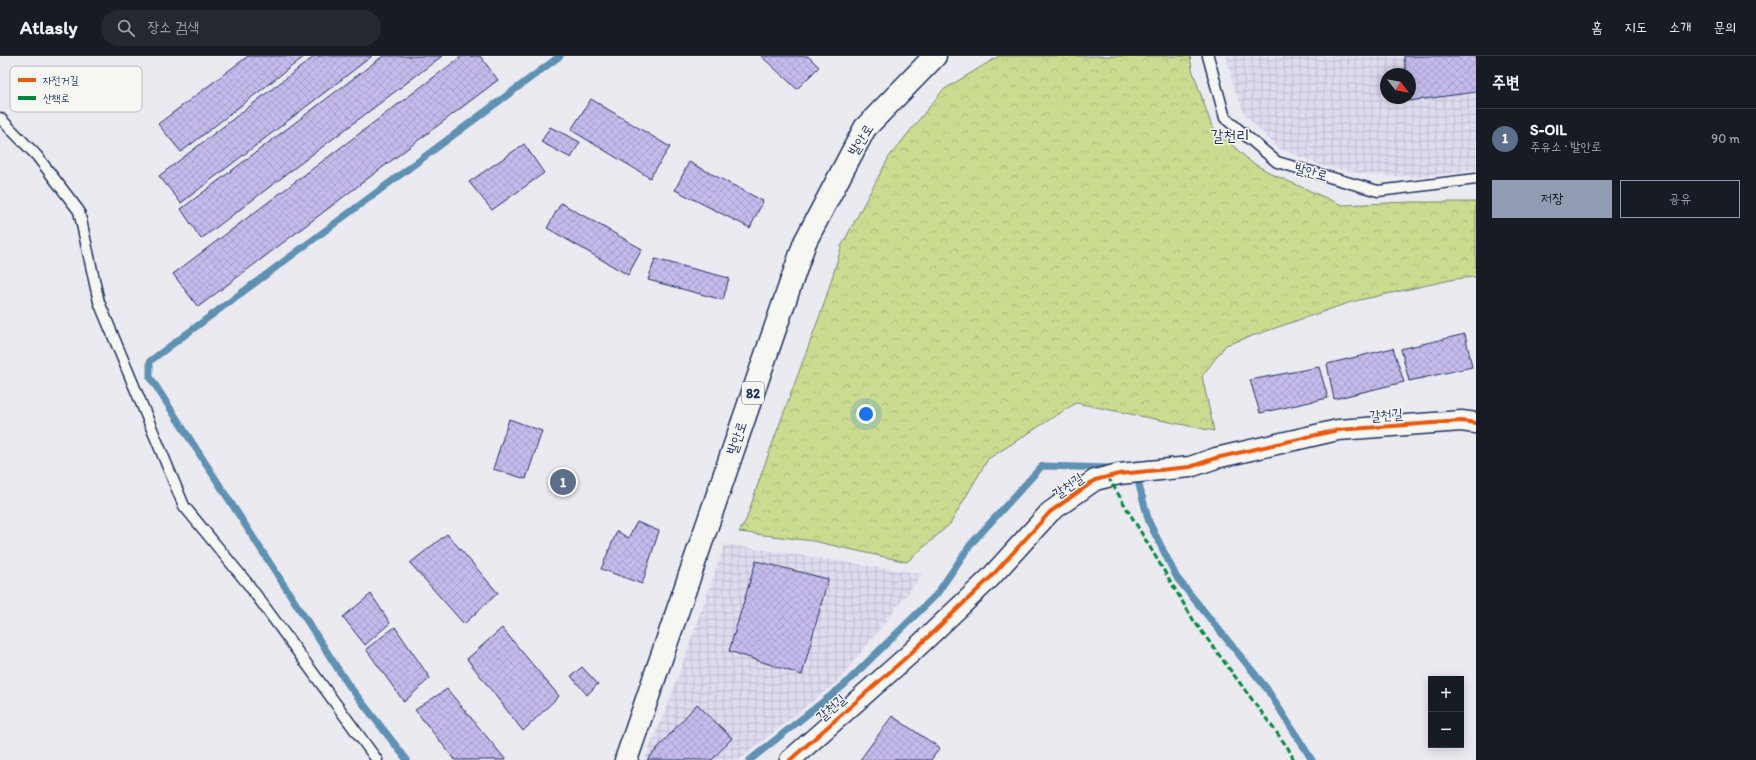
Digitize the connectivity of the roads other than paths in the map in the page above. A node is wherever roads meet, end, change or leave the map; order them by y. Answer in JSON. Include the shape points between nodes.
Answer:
{"nodes":[{"id":1,"x":935,"y":56,"type":"edge"},
{"id":2,"x":1208,"y":56,"type":"edge"},
{"id":3,"x":0,"y":118,"type":"edge"},
{"id":4,"x":1476,"y":179,"type":"edge"},
{"id":5,"x":1476,"y":423,"type":"edge"},
{"id":6,"x":377,"y":760,"type":"edge"},
{"id":7,"x":626,"y":760,"type":"edge"},
{"id":8,"x":790,"y":760,"type":"edge"}],
"edges":[{"from":1,"to":7,"type":"main road","name":"발안로","number":"82","via":[[865,128],[805,242]]},
{"from":2,"to":4,"type":"lane","name":"발안로","via":[[1225,118],[1277,162],[1378,191]]},
{"from":3,"to":6,"type":"lane","via":[[37,156],[78,210],[99,302],[184,506],[248,584]]},
{"from":5,"to":8,"type":"street","name":"갈천길","via":[[1461,421],[1338,430],[1216,458],[1190,467],[1120,474],[1095,480],[1050,512],[990,578],[910,654]]}]}
